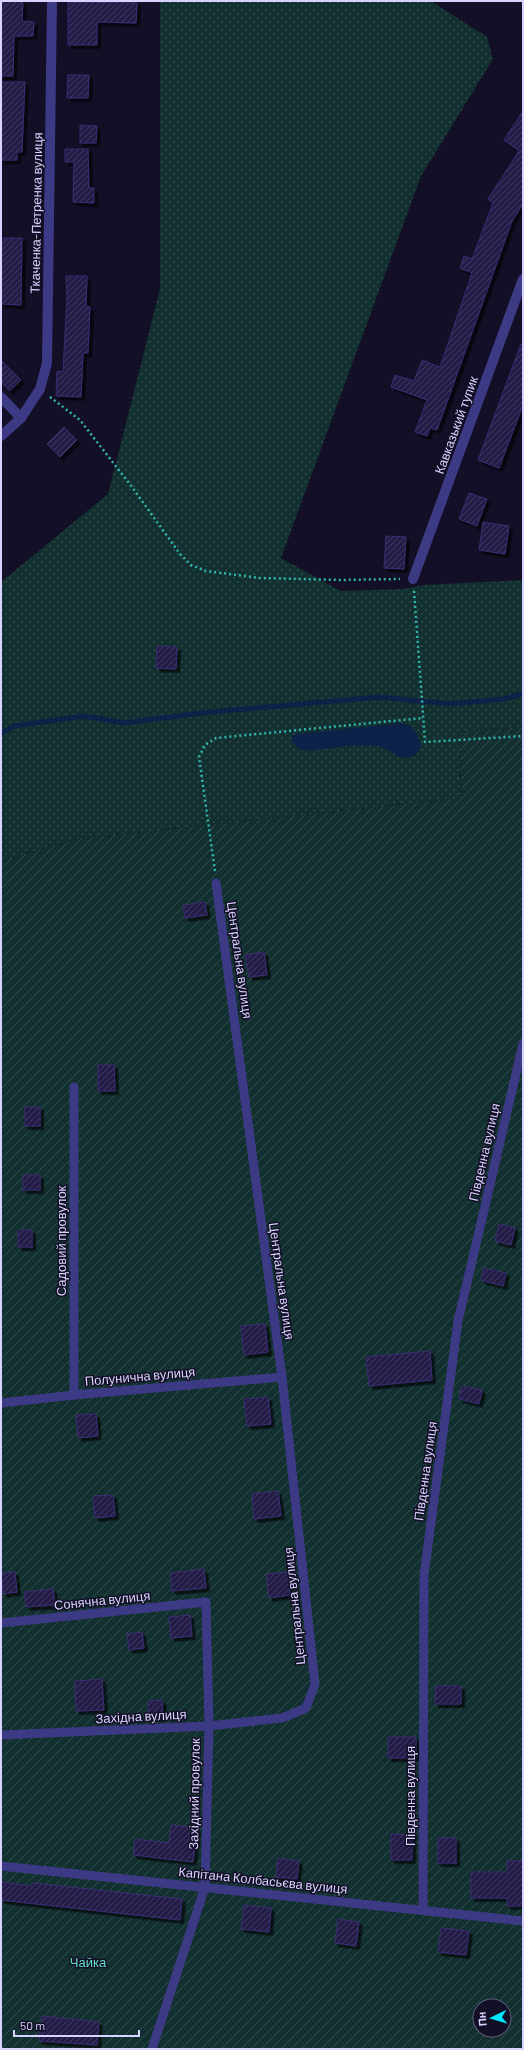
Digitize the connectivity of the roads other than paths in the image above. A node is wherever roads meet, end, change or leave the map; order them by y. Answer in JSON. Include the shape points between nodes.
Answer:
{"nodes":[{"id":1,"x":52,"y":1,"type":"edge"},
{"id":2,"x":523,"y":279,"type":"edge"},
{"id":3,"x":1,"y":397,"type":"edge"},
{"id":4,"x":21,"y":418,"type":"junction"},
{"id":5,"x":1,"y":436,"type":"edge"},
{"id":6,"x":413,"y":579,"type":"road end"},
{"id":7,"x":216,"y":883,"type":"road end"},
{"id":8,"x":523,"y":1044,"type":"edge"},
{"id":9,"x":74,"y":1088,"type":"dead end"},
{"id":10,"x":282,"y":1377,"type":"junction"},
{"id":11,"x":74,"y":1395,"type":"junction"},
{"id":12,"x":1,"y":1403,"type":"edge"},
{"id":13,"x":206,"y":1602,"type":"joint"},
{"id":14,"x":1,"y":1623,"type":"edge"},
{"id":15,"x":315,"y":1684,"type":"joint"},
{"id":16,"x":209,"y":1726,"type":"junction"},
{"id":17,"x":1,"y":1736,"type":"edge"},
{"id":18,"x":1,"y":1866,"type":"edge"},
{"id":19,"x":205,"y":1887,"type":"junction"},
{"id":20,"x":423,"y":1910,"type":"junction"},
{"id":21,"x":523,"y":1921,"type":"edge"},
{"id":22,"x":152,"y":2049,"type":"edge"}],
"edges":[{"from":1,"to":4,"type":"street","name":"Ткаченка-Петренка вулиця","via":[[47,362],[40,389]]},
{"from":2,"to":6,"type":"street","name":"Кавказький тупик"},
{"from":3,"to":4,"type":"street"},
{"from":4,"to":5,"type":"street","name":"Ткаченка-Петренка вулиця"},
{"from":7,"to":10,"type":"lane","name":"Центральна вулиця"},
{"from":8,"to":20,"type":"lane","name":"Південна вулиця","via":[[458,1321],[424,1575]]},
{"from":9,"to":11,"type":"lane","name":"Садовий провулок"},
{"from":10,"to":11,"type":"lane","name":"Полунична вулиця"},
{"from":10,"to":15,"type":"lane","name":"Центральна вулиця"},
{"from":11,"to":12,"type":"lane","name":"Полунична вулиця"},
{"from":13,"to":14,"type":"lane","name":"Сонячна вулиця"},
{"from":13,"to":16,"type":"lane","name":"Західний провулок"},
{"from":15,"to":16,"type":"lane","name":"Західна вулиця","via":[[306,1708],[282,1718]]},
{"from":16,"to":17,"type":"lane","name":"Західна вулиця"},
{"from":16,"to":19,"type":"lane","name":"Західний провулок"},
{"from":18,"to":19,"type":"lane","name":"Капітана Колбасьєва вулиця"},
{"from":19,"to":20,"type":"lane","name":"Капітана Колбасьєва вулиця"},
{"from":19,"to":22,"type":"lane","name":"Західний провулок"},
{"from":20,"to":21,"type":"lane","name":"Капітана Колбасьєва вулиця"}]}
